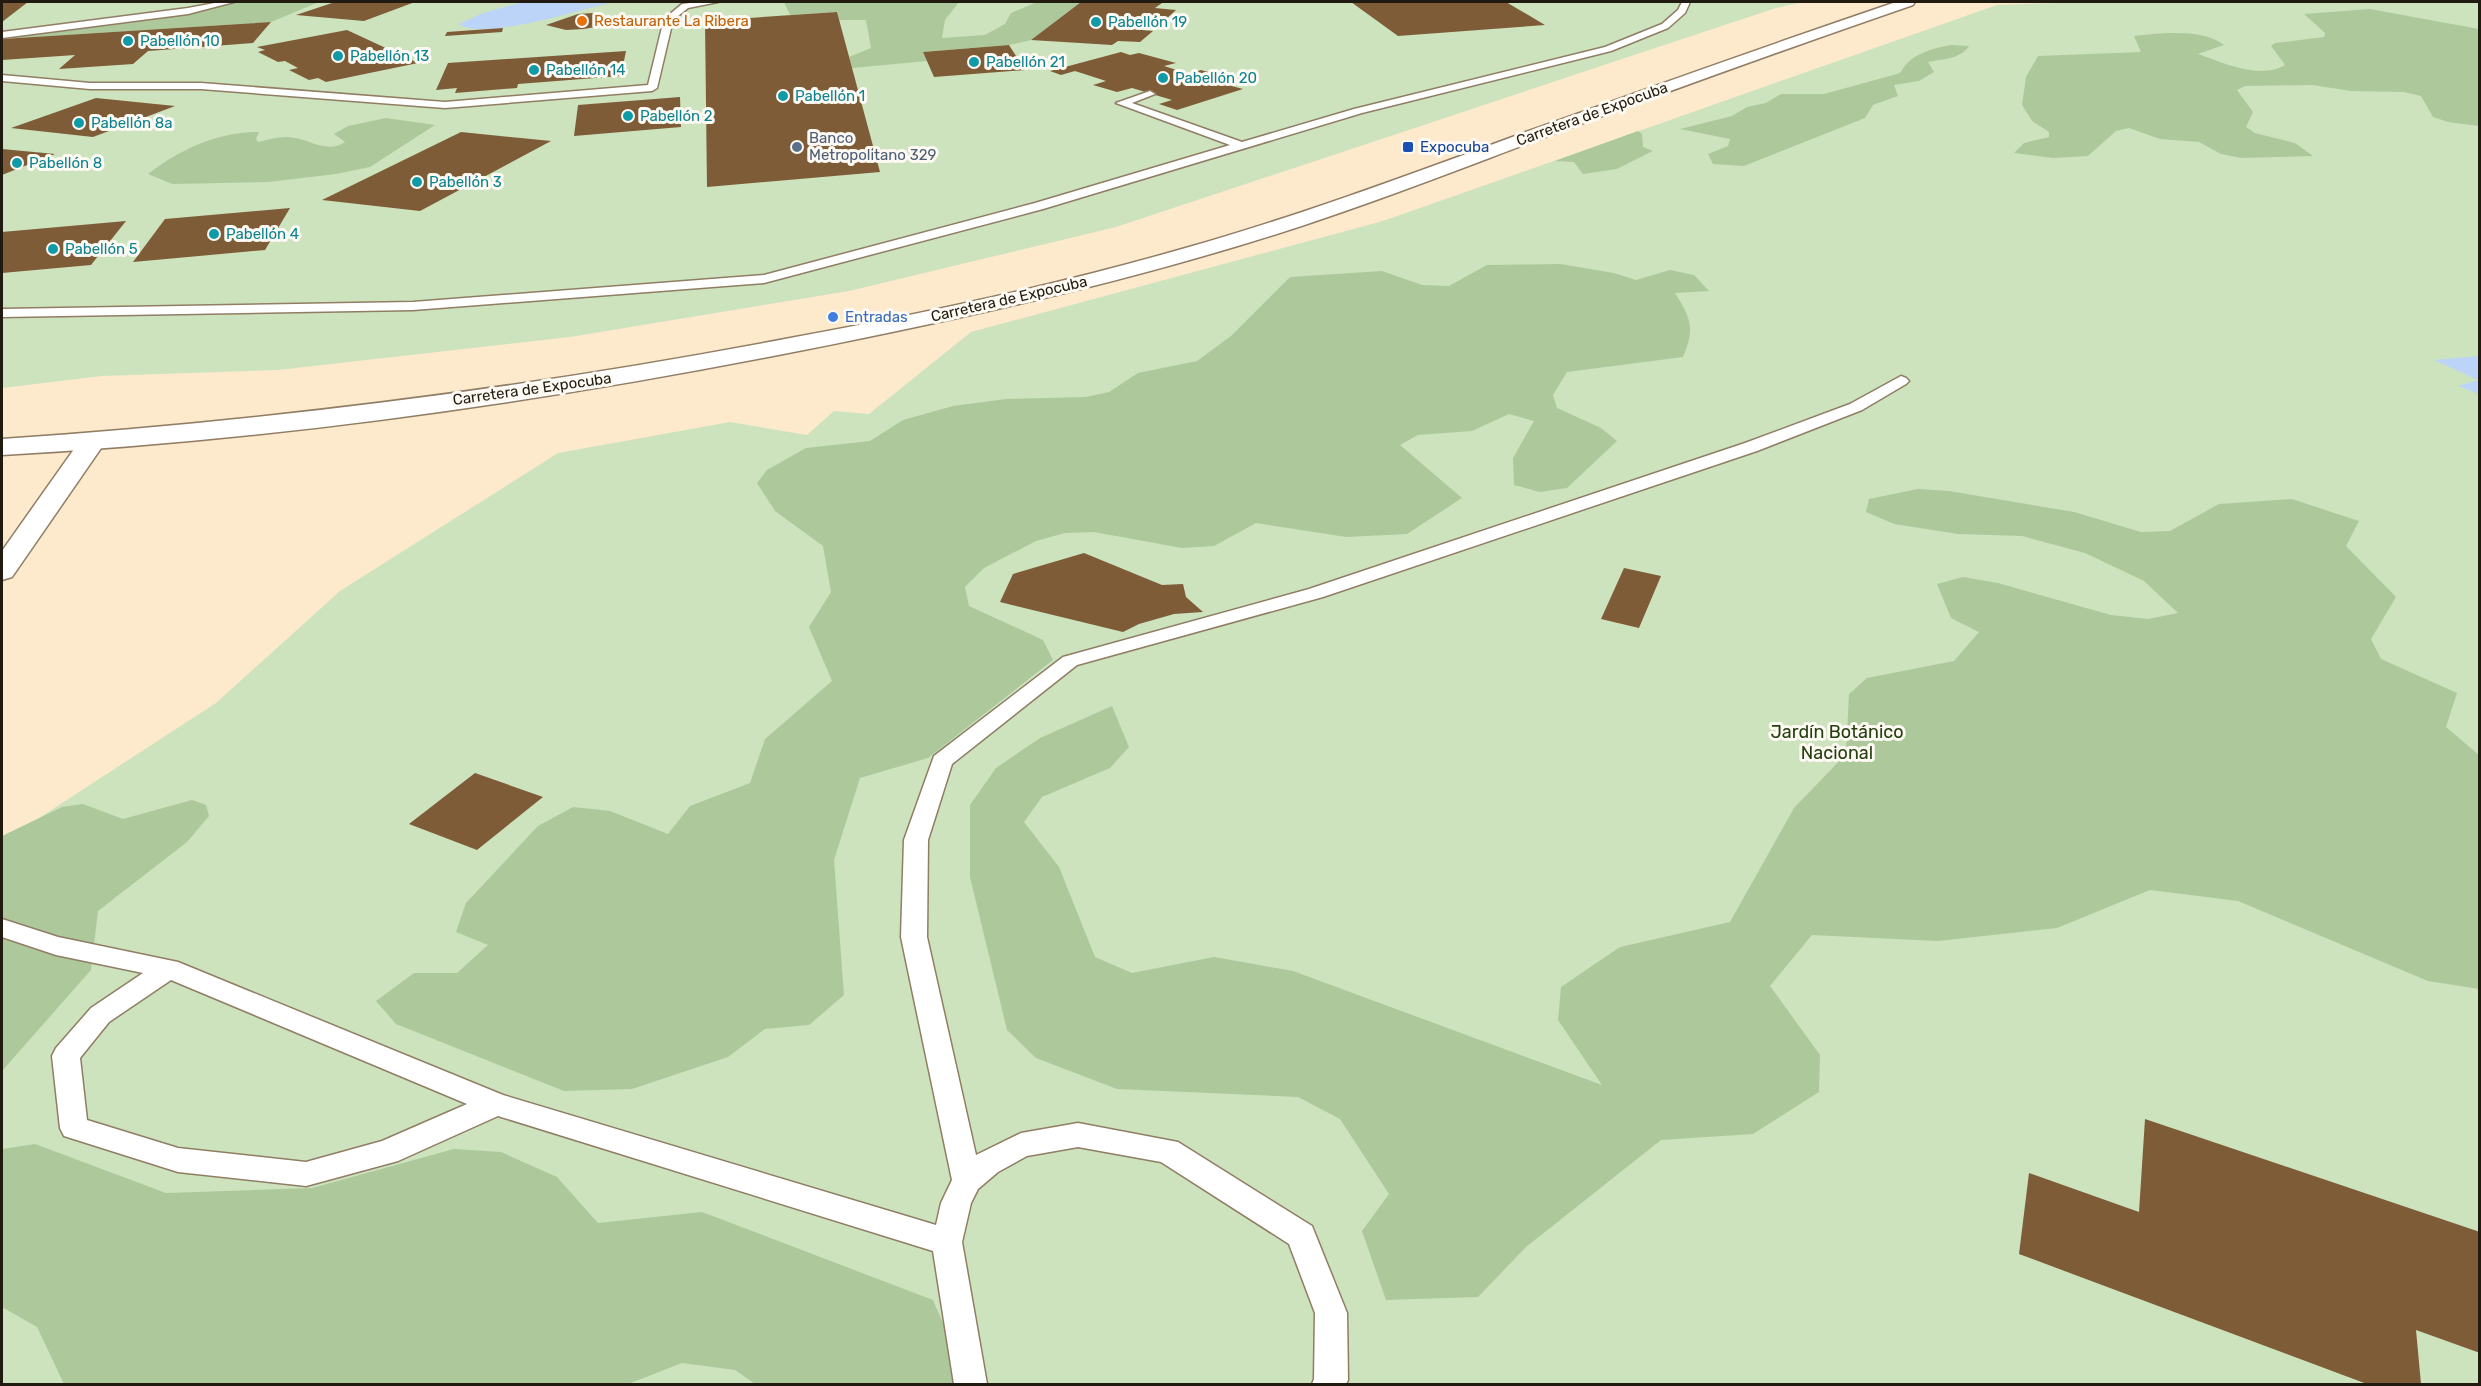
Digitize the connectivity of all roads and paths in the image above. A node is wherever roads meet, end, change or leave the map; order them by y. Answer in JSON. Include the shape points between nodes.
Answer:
{"nodes":[{"id":1,"x":230,"y":2,"type":"edge"},
{"id":2,"x":714,"y":2,"type":"edge"},
{"id":3,"x":1686,"y":2,"type":"edge"},
{"id":4,"x":1877,"y":2,"type":"edge"},
{"id":5,"x":1908,"y":2,"type":"edge"},
{"id":6,"x":2,"y":35,"type":"edge"},
{"id":7,"x":2,"y":78,"type":"edge"},
{"id":8,"x":1150,"y":94,"type":"dead end"},
{"id":9,"x":1240,"y":145,"type":"junction"},
{"id":10,"x":2,"y":313,"type":"edge"},
{"id":11,"x":1901,"y":381,"type":"dead end"},
{"id":12,"x":444,"y":383,"type":"dead end"},
{"id":13,"x":257,"y":405,"type":"dead end"},
{"id":14,"x":2,"y":430,"type":"edge"},
{"id":15,"x":93,"y":441,"type":"junction"},
{"id":16,"x":2,"y":447,"type":"edge"},
{"id":17,"x":2,"y":571,"type":"edge"},
{"id":18,"x":2,"y":928,"type":"edge"},
{"id":19,"x":170,"y":969,"type":"junction"},
{"id":20,"x":496,"y":1104,"type":"junction"},
{"id":21,"x":967,"y":1180,"type":"junction"},
{"id":22,"x":947,"y":1242,"type":"junction"},
{"id":23,"x":970,"y":1384,"type":"edge"},
{"id":24,"x":1329,"y":1384,"type":"edge"}],
"edges":[{"from":1,"to":6,"type":"lane"},
{"from":2,"to":7,"type":"lane","via":[[685,6],[669,19],[652,88],[445,105],[201,86],[90,86]]},
{"from":3,"to":9,"type":"lane","via":[[1685,8],[1649,35],[1608,49],[1358,111]]},
{"from":4,"to":12,"type":"main road","name":"Carretera de Expocuba","via":[[1200,234],[891,308]]},
{"from":5,"to":15,"type":"main road","name":"Carretera de Expocuba","via":[[1242,239],[1121,273],[949,314],[657,370],[330,417]]},
{"from":8,"to":9,"type":"lane","via":[[1121,103]]},
{"from":9,"to":10,"type":"lane","via":[[1039,206],[764,279],[413,306]]},
{"from":11,"to":21,"type":"lane","via":[[1856,407],[1751,447],[1316,593],[1070,661],[942,761],[916,840],[914,937]]},
{"from":13,"to":14,"type":"main road","via":[[129,421]]},
{"from":15,"to":16,"type":"main road","name":"Carretera de Expocuba"},
{"from":15,"to":17,"type":"main road"},
{"from":18,"to":19,"type":"lane","via":[[56,946]]},
{"from":19,"to":20,"type":"lane"},
{"from":19,"to":20,"type":"lane","via":[[100,1014],[66,1056],[74,1128],[178,1160],[306,1174],[388,1152]]},
{"from":20,"to":22,"type":"lane"},
{"from":21,"to":22,"type":"lane","via":[[956,1203]]},
{"from":21,"to":24,"type":"lane","via":[[1021,1145],[1078,1135],[1168,1151],[1301,1235],[1331,1313]]},
{"from":22,"to":23,"type":"lane"}]}
